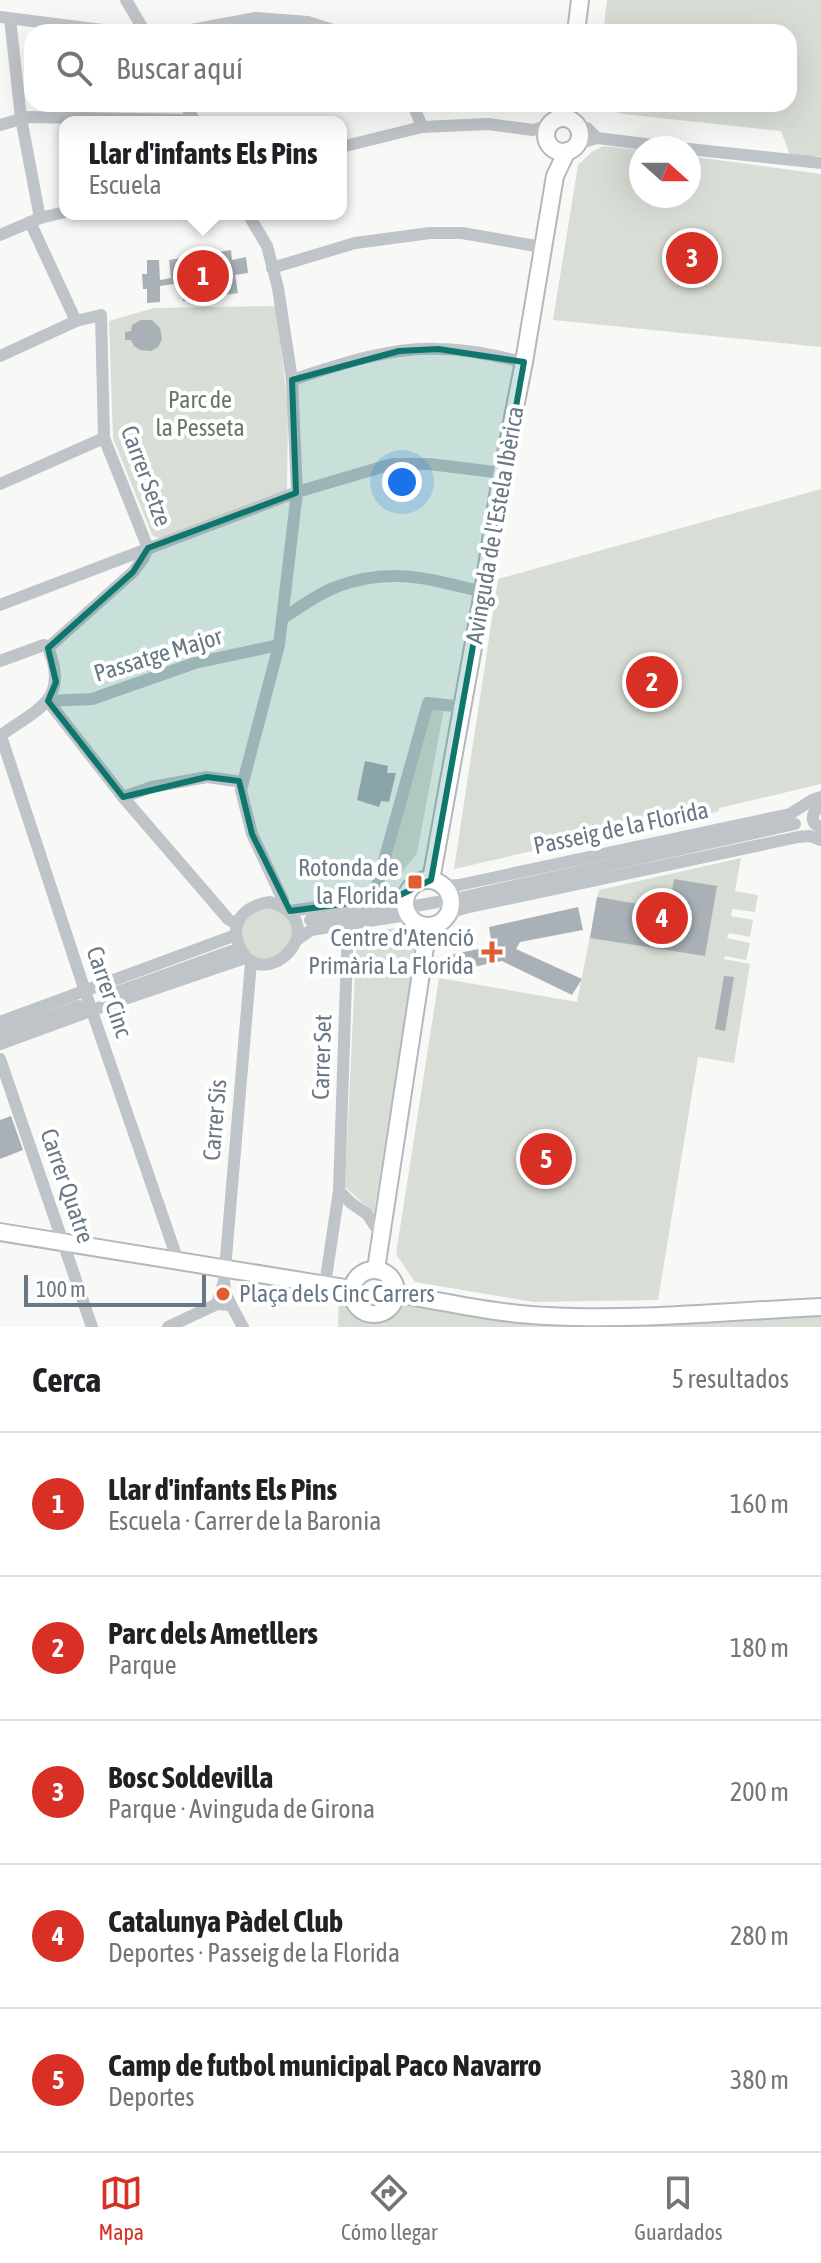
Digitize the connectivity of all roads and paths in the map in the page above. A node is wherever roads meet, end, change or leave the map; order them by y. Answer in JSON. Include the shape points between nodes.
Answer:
{"nodes":[{"id":1,"x":126,"y":0,"type":"edge"},
{"id":2,"x":580,"y":0,"type":"edge"},
{"id":3,"x":5,"y":18,"type":"edge"},
{"id":4,"x":53,"y":24,"type":"edge"},
{"id":5,"x":140,"y":24,"type":"edge"},
{"id":6,"x":223,"y":24,"type":"edge"},
{"id":7,"x":314,"y":24,"type":"edge"},
{"id":8,"x":577,"y":24,"type":"edge"},
{"id":9,"x":416,"y":112,"type":"edge"},
{"id":10,"x":21,"y":118,"type":"junction"},
{"id":11,"x":59,"y":118,"type":"edge"},
{"id":12,"x":0,"y":125,"type":"edge"},
{"id":13,"x":577,"y":126,"type":"joint"},
{"id":14,"x":422,"y":127,"type":"junction"},
{"id":15,"x":557,"y":129,"type":"edge"},
{"id":16,"x":597,"y":138,"type":"junction"},
{"id":17,"x":629,"y":142,"type":"edge"},
{"id":18,"x":347,"y":146,"type":"edge"},
{"id":19,"x":701,"y":150,"type":"edge"},
{"id":20,"x":821,"y":163,"type":"edge"},
{"id":21,"x":59,"y":214,"type":"edge"},
{"id":22,"x":35,"y":220,"type":"junction"},
{"id":23,"x":252,"y":220,"type":"edge"},
{"id":24,"x":0,"y":235,"type":"edge"},
{"id":25,"x":542,"y":247,"type":"junction"},
{"id":26,"x":272,"y":268,"type":"junction"},
{"id":27,"x":76,"y":321,"type":"junction"},
{"id":28,"x":0,"y":356,"type":"edge"},
{"id":29,"x":524,"y":362,"type":"junction"},
{"id":30,"x":292,"y":380,"type":"junction"},
{"id":31,"x":104,"y":438,"type":"junction"},
{"id":32,"x":503,"y":473,"type":"junction"},
{"id":33,"x":0,"y":484,"type":"edge"},
{"id":34,"x":297,"y":492,"type":"junction"},
{"id":35,"x":148,"y":548,"type":"junction"},
{"id":36,"x":483,"y":592,"type":"junction"},
{"id":37,"x":0,"y":605,"type":"edge"},
{"id":38,"x":282,"y":619,"type":"junction"},
{"id":39,"x":279,"y":645,"type":"junction"},
{"id":40,"x":48,"y":648,"type":"junction"},
{"id":41,"x":0,"y":661,"type":"edge"},
{"id":42,"x":48,"y":701,"type":"junction"},
{"id":43,"x":463,"y":707,"type":"junction"},
{"id":44,"x":0,"y":736,"type":"edge"},
{"id":45,"x":243,"y":782,"type":"junction"},
{"id":46,"x":123,"y":797,"type":"junction"},
{"id":47,"x":821,"y":797,"type":"edge"},
{"id":48,"x":805,"y":806,"type":"junction"},
{"id":49,"x":821,"y":806,"type":"edge"},
{"id":50,"x":795,"y":824,"type":"dead end"},
{"id":51,"x":815,"y":829,"type":"edge"},
{"id":52,"x":444,"y":896,"type":"junction"},
{"id":53,"x":373,"y":900,"type":"junction"},
{"id":54,"x":407,"y":906,"type":"junction"},
{"id":55,"x":286,"y":908,"type":"junction"},
{"id":56,"x":310,"y":920,"type":"dead end"},
{"id":57,"x":348,"y":923,"type":"junction"},
{"id":58,"x":428,"y":927,"type":"junction"},
{"id":59,"x":236,"y":930,"type":"junction"},
{"id":60,"x":298,"y":939,"type":"junction"},
{"id":61,"x":232,"y":951,"type":"dead end"},
{"id":62,"x":248,"y":960,"type":"junction"},
{"id":63,"x":89,"y":1001,"type":"junction"},
{"id":64,"x":0,"y":1022,"type":"edge"},
{"id":65,"x":0,"y":1034,"type":"edge"},
{"id":66,"x":0,"y":1044,"type":"edge"},
{"id":67,"x":0,"y":1059,"type":"edge"},
{"id":68,"x":339,"y":1191,"type":"junction"},
{"id":69,"x":0,"y":1232,"type":"edge"},
{"id":70,"x":381,"y":1235,"type":"junction"},
{"id":71,"x":64,"y":1242,"type":"junction"},
{"id":72,"x":178,"y":1261,"type":"junction"},
{"id":73,"x":376,"y":1269,"type":"junction"},
{"id":74,"x":224,"y":1274,"type":"junction"},
{"id":75,"x":324,"y":1288,"type":"junction"},
{"id":76,"x":351,"y":1289,"type":"junction"},
{"id":77,"x":397,"y":1294,"type":"junction"},
{"id":78,"x":217,"y":1304,"type":"junction"},
{"id":79,"x":231,"y":1305,"type":"junction"},
{"id":80,"x":821,"y":1307,"type":"edge"},
{"id":81,"x":92,"y":1327,"type":"edge"},
{"id":82,"x":168,"y":1327,"type":"edge"},
{"id":83,"x":243,"y":1327,"type":"edge"}],
"edges":[{"from":1,"to":5,"type":"street"},
{"from":2,"to":8,"type":"main road"},
{"from":3,"to":4,"type":"street"},
{"from":3,"to":10,"type":"street"},
{"from":6,"to":7,"type":"street","via":[[276,18]]},
{"from":9,"to":14,"type":"street"},
{"from":10,"to":11,"type":"street"},
{"from":10,"to":12,"type":"street"},
{"from":10,"to":22,"type":"street"},
{"from":13,"to":15,"type":"main road","via":[[568,119]]},
{"from":13,"to":16,"type":"street"},
{"from":14,"to":15,"type":"street"},
{"from":14,"to":18,"type":"street"},
{"from":15,"to":16,"type":"street"},
{"from":15,"to":25,"type":"main road","name":"Avinguda de l'Estela Ibèrica","via":[[557,169]]},
{"from":16,"to":17,"type":"street"},
{"from":19,"to":20,"type":"street"},
{"from":21,"to":22,"type":"street"},
{"from":22,"to":24,"type":"street"},
{"from":22,"to":27,"type":"street"},
{"from":23,"to":26,"type":"street","via":[[267,246]]},
{"from":25,"to":26,"type":"street","via":[[430,233],[355,243]]},
{"from":25,"to":29,"type":"main road","name":"Avinguda de l'Estela Ibèrica"},
{"from":26,"to":30,"type":"street"},
{"from":27,"to":28,"type":"street"},
{"from":27,"to":31,"type":"street","name":"Carrer Setze","via":[[101,315]]},
{"from":29,"to":30,"type":"street","via":[[438,349],[399,351]]},
{"from":29,"to":32,"type":"main road","name":"Avinguda de l'Estela Ibèrica"},
{"from":30,"to":34,"type":"street"},
{"from":31,"to":33,"type":"street"},
{"from":31,"to":35,"type":"street","name":"Carrer Setze"},
{"from":32,"to":34,"type":"street","via":[[392,464]]},
{"from":32,"to":36,"type":"main road","name":"Avinguda de l'Estela Ibèrica"},
{"from":34,"to":35,"type":"street"},
{"from":34,"to":38,"type":"street"},
{"from":35,"to":37,"type":"street"},
{"from":35,"to":40,"type":"street","via":[[133,572]]},
{"from":36,"to":38,"type":"street","via":[[400,574],[361,579],[333,587]]},
{"from":36,"to":43,"type":"main road","name":"Avinguda de l'Estela Ibèrica"},
{"from":38,"to":39,"type":"street"},
{"from":39,"to":42,"type":"street","name":"Passatge Major","via":[[195,663],[92,699]]},
{"from":39,"to":45,"type":"street"},
{"from":40,"to":41,"type":"street"},
{"from":40,"to":42,"type":"street","via":[[56,682]]},
{"from":42,"to":44,"type":"street"},
{"from":42,"to":46,"type":"street"},
{"from":43,"to":52,"type":"main road","name":"Avinguda de l'Estela Ibèrica"},
{"from":43,"to":53,"type":"street","via":[[428,703]]},
{"from":44,"to":63,"type":"street","name":"Carrer Cinc"},
{"from":45,"to":46,"type":"street","via":[[207,777]]},
{"from":45,"to":55,"type":"street","via":[[252,834]]},
{"from":46,"to":59,"type":"street"},
{"from":47,"to":48,"type":"street","name":"Passeig de la Florida"},
{"from":48,"to":51,"type":"street","via":[[804,830]]},
{"from":48,"to":52,"type":"street","name":"Passeig de la Florida","via":[[790,814],[459,885]]},
{"from":49,"to":51,"type":"street","via":[[813,812]]},
{"from":50,"to":52,"type":"street","name":"Passeig de la Florida"},
{"from":51,"to":52,"type":"street","name":"Passeig de la Florida","via":[[798,837],[465,908]]},
{"from":52,"to":54,"type":"street"},
{"from":52,"to":54,"type":"main road","via":[[419,882],[412,886]]},
{"from":52,"to":58,"type":"main road","via":[[437,925]]},
{"from":53,"to":54,"type":"street"},
{"from":53,"to":55,"type":"street"},
{"from":54,"to":56,"type":"street"},
{"from":54,"to":57,"type":"street"},
{"from":54,"to":58,"type":"main road","via":[[419,925]]},
{"from":55,"to":59,"type":"street","via":[[256,903],[243,913]]},
{"from":55,"to":60,"type":"street","via":[[297,924]]},
{"from":57,"to":60,"type":"street","via":[[311,930]]},
{"from":57,"to":68,"type":"street","name":"Carrer Set"},
{"from":58,"to":70,"type":"main road"},
{"from":59,"to":62,"type":"street"},
{"from":59,"to":63,"type":"street"},
{"from":60,"to":62,"type":"street","via":[[285,958],[273,963]]},
{"from":61,"to":63,"type":"street"},
{"from":62,"to":63,"type":"street"},
{"from":62,"to":74,"type":"street","name":"Carrer Sis"},
{"from":63,"to":64,"type":"street"},
{"from":63,"to":65,"type":"street"},
{"from":63,"to":66,"type":"street"},
{"from":63,"to":72,"type":"street","name":"Carrer Cinc"},
{"from":67,"to":71,"type":"street","name":"Carrer Quatre"},
{"from":68,"to":70,"type":"street","via":[[367,1214]]},
{"from":68,"to":75,"type":"street","name":"Carrer Set"},
{"from":69,"to":71,"type":"main road"},
{"from":70,"to":73,"type":"main road"},
{"from":71,"to":72,"type":"main road"},
{"from":71,"to":81,"type":"street","name":"Carrer Quatre"},
{"from":72,"to":74,"type":"main road"},
{"from":73,"to":76,"type":"main road","via":[[360,1273]]},
{"from":73,"to":77,"type":"main road","via":[[392,1277]]},
{"from":74,"to":75,"type":"main road"},
{"from":74,"to":78,"type":"street"},
{"from":74,"to":79,"type":"street"},
{"from":75,"to":76,"type":"main road"},
{"from":76,"to":77,"type":"main road","via":[[353,1302],[364,1313],[378,1315],[391,1307]]},
{"from":77,"to":80,"type":"main road","via":[[546,1316]]},
{"from":78,"to":79,"type":"street"},
{"from":78,"to":82,"type":"street"},
{"from":79,"to":83,"type":"street"}]}
